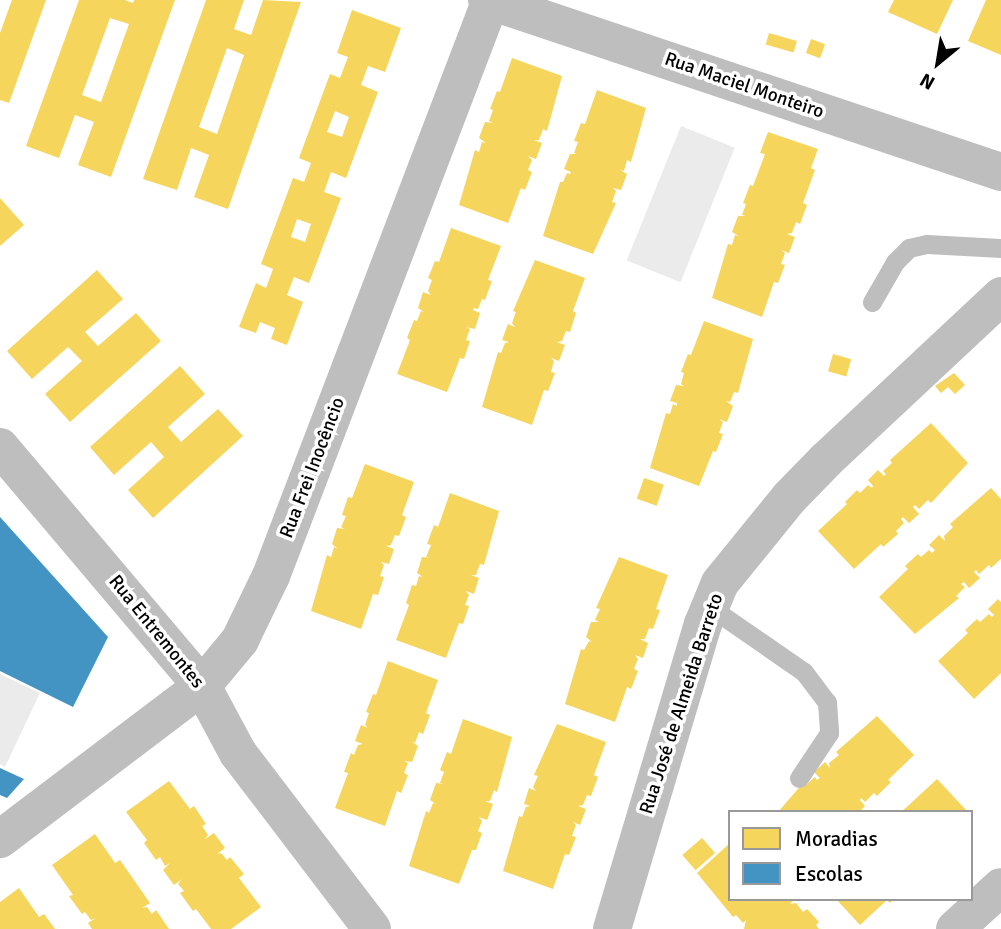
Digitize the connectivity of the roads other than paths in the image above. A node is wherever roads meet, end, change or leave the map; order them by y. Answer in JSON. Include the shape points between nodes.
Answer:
{"nodes":[{"id":1,"x":489,"y":0,"type":"edge"},
{"id":2,"x":1001,"y":172,"type":"edge"},
{"id":3,"x":1001,"y":248,"type":"edge"},
{"id":4,"x":1001,"y":296,"type":"edge"},
{"id":5,"x":872,"y":302,"type":"dead end"},
{"id":6,"x":0,"y":447,"type":"edge"},
{"id":7,"x":710,"y":607,"type":"junction"},
{"id":8,"x":202,"y":686,"type":"junction"},
{"id":9,"x":799,"y":778,"type":"dead end"},
{"id":10,"x":0,"y":839,"type":"edge"},
{"id":11,"x":1001,"y":887,"type":"edge"},
{"id":12,"x":372,"y":929,"type":"edge"},
{"id":13,"x":611,"y":929,"type":"edge"},
{"id":14,"x":955,"y":929,"type":"edge"}],
"edges":[{"from":1,"to":2,"type":"street","name":"Rua Maciel Monteiro"},
{"from":1,"to":8,"type":"street","name":"Rua Frei Inocêncio","via":[[271,576],[240,640]]},
{"from":3,"to":5,"type":"lane","via":[[927,244],[908,248],[895,261]]},
{"from":4,"to":7,"type":"street","name":"Rua José de Almeida Barreto","via":[[790,497],[720,583]]},
{"from":6,"to":8,"type":"street","name":"Rua Entremontes"},
{"from":7,"to":9,"type":"lane","via":[[804,672],[827,702],[829,733]]},
{"from":7,"to":13,"type":"street","name":"Rua José de Almeida Barreto"},
{"from":8,"to":10,"type":"street","name":"Rua Frei Inocêncio"},
{"from":8,"to":12,"type":"street","name":"Rua Entremontes","via":[[238,753]]},
{"from":11,"to":14,"type":"street"}]}
